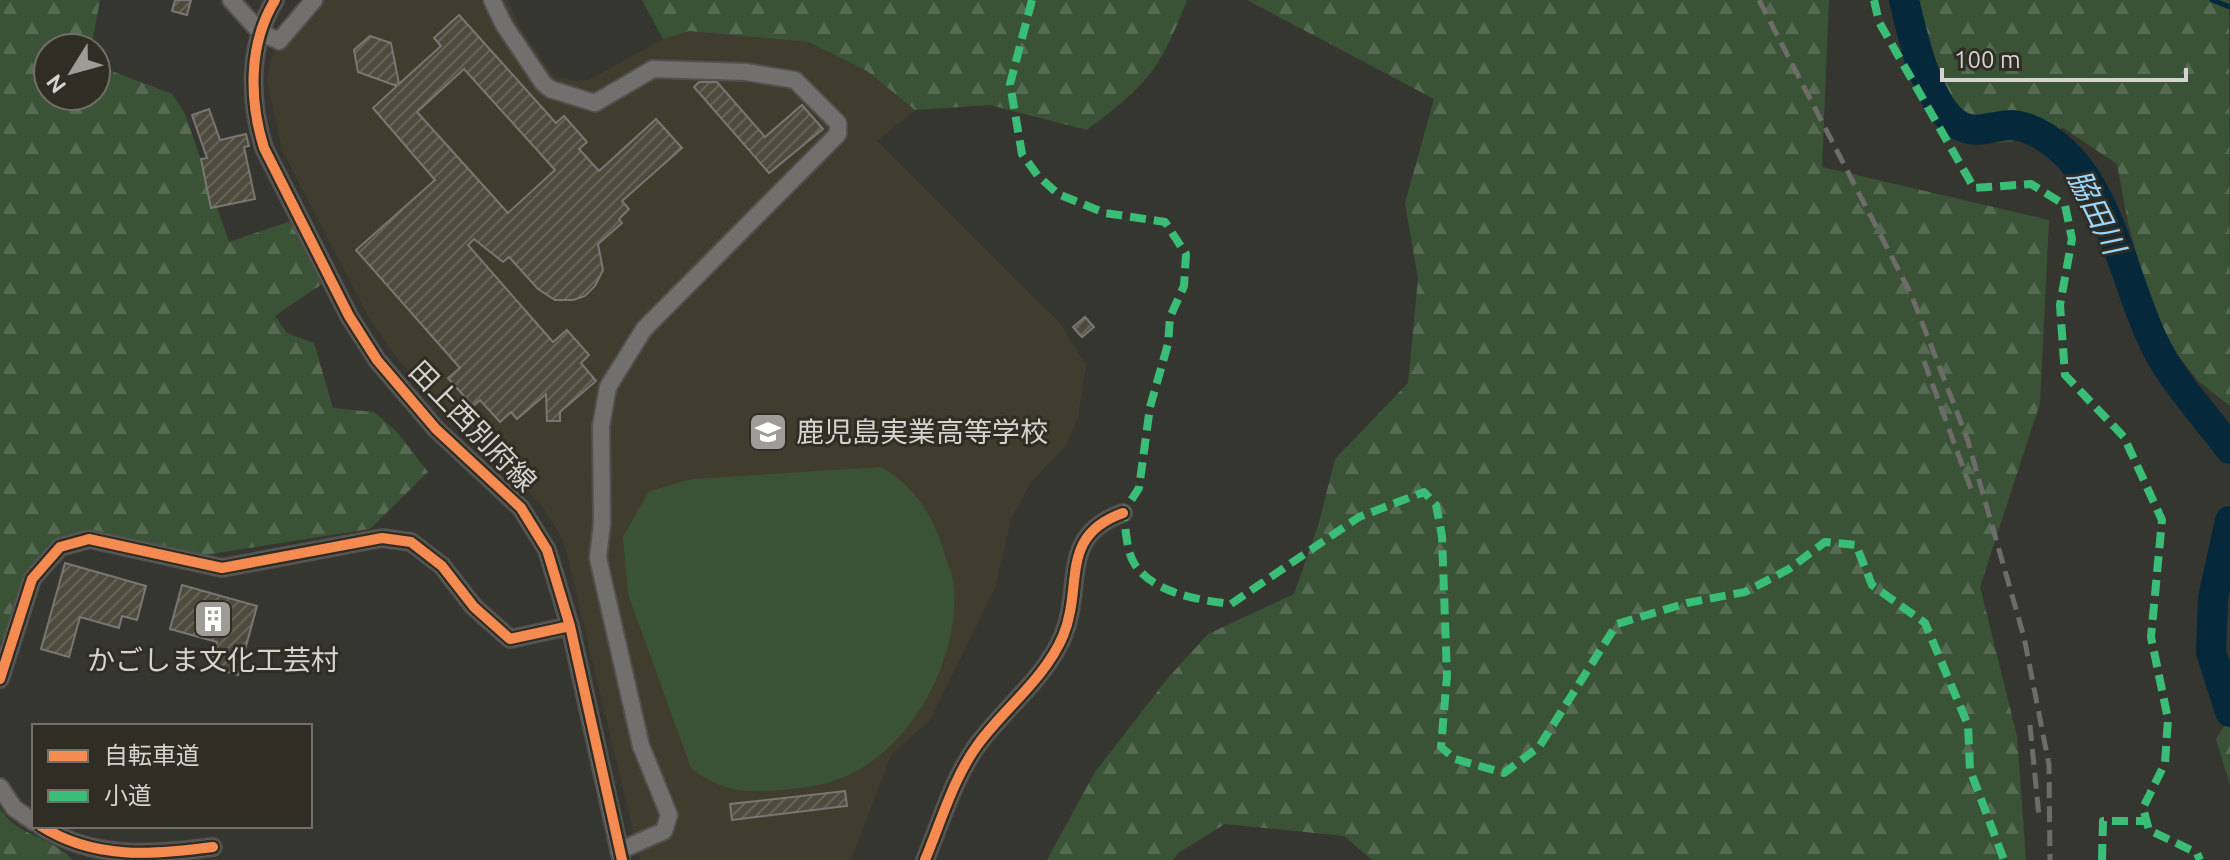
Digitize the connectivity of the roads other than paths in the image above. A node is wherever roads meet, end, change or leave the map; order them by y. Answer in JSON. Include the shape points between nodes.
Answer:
{"nodes":[{"id":1,"x":231,"y":0,"type":"edge"},
{"id":2,"x":275,"y":0,"type":"edge"},
{"id":3,"x":314,"y":0,"type":"edge"},
{"id":4,"x":492,"y":0,"type":"edge"},
{"id":5,"x":260,"y":32,"type":"junction"},
{"id":6,"x":1123,"y":513,"type":"dead end"},
{"id":7,"x":570,"y":626,"type":"junction"},
{"id":8,"x":0,"y":679,"type":"edge"},
{"id":9,"x":0,"y":787,"type":"edge"},
{"id":10,"x":32,"y":821,"type":"edge"},
{"id":11,"x":44,"y":828,"type":"edge"},
{"id":12,"x":213,"y":847,"type":"dead end"},
{"id":13,"x":621,"y":855,"type":"edge"},
{"id":14,"x":925,"y":860,"type":"edge"}],
"edges":[{"from":1,"to":5,"type":"street"},
{"from":2,"to":5,"type":"street","name":"田上西別府線"},
{"from":3,"to":5,"type":"street","via":[[279,41]]},
{"from":4,"to":13,"type":"street","via":[[550,89],[595,103],[653,69],[746,72],[795,80],[838,123],[838,134],[644,329],[608,387],[601,426],[598,558],[641,746],[669,815],[664,831]]},
{"from":5,"to":7,"type":"street","name":"田上西別府線","via":[[253,98],[264,148],[349,316],[416,406],[521,508],[547,550]]},
{"from":6,"to":14,"type":"street","via":[[1101,521],[1080,546],[1063,635],[969,757]]},
{"from":7,"to":8,"type":"street","via":[[510,639],[474,607],[442,566],[411,542],[382,538],[222,568],[89,539],[60,547],[32,579]]},
{"from":7,"to":13,"type":"street","name":"田上西別府線"},
{"from":9,"to":10,"type":"street","via":[[14,808]]},
{"from":11,"to":12,"type":"street","via":[[65,842],[145,856]]}]}
